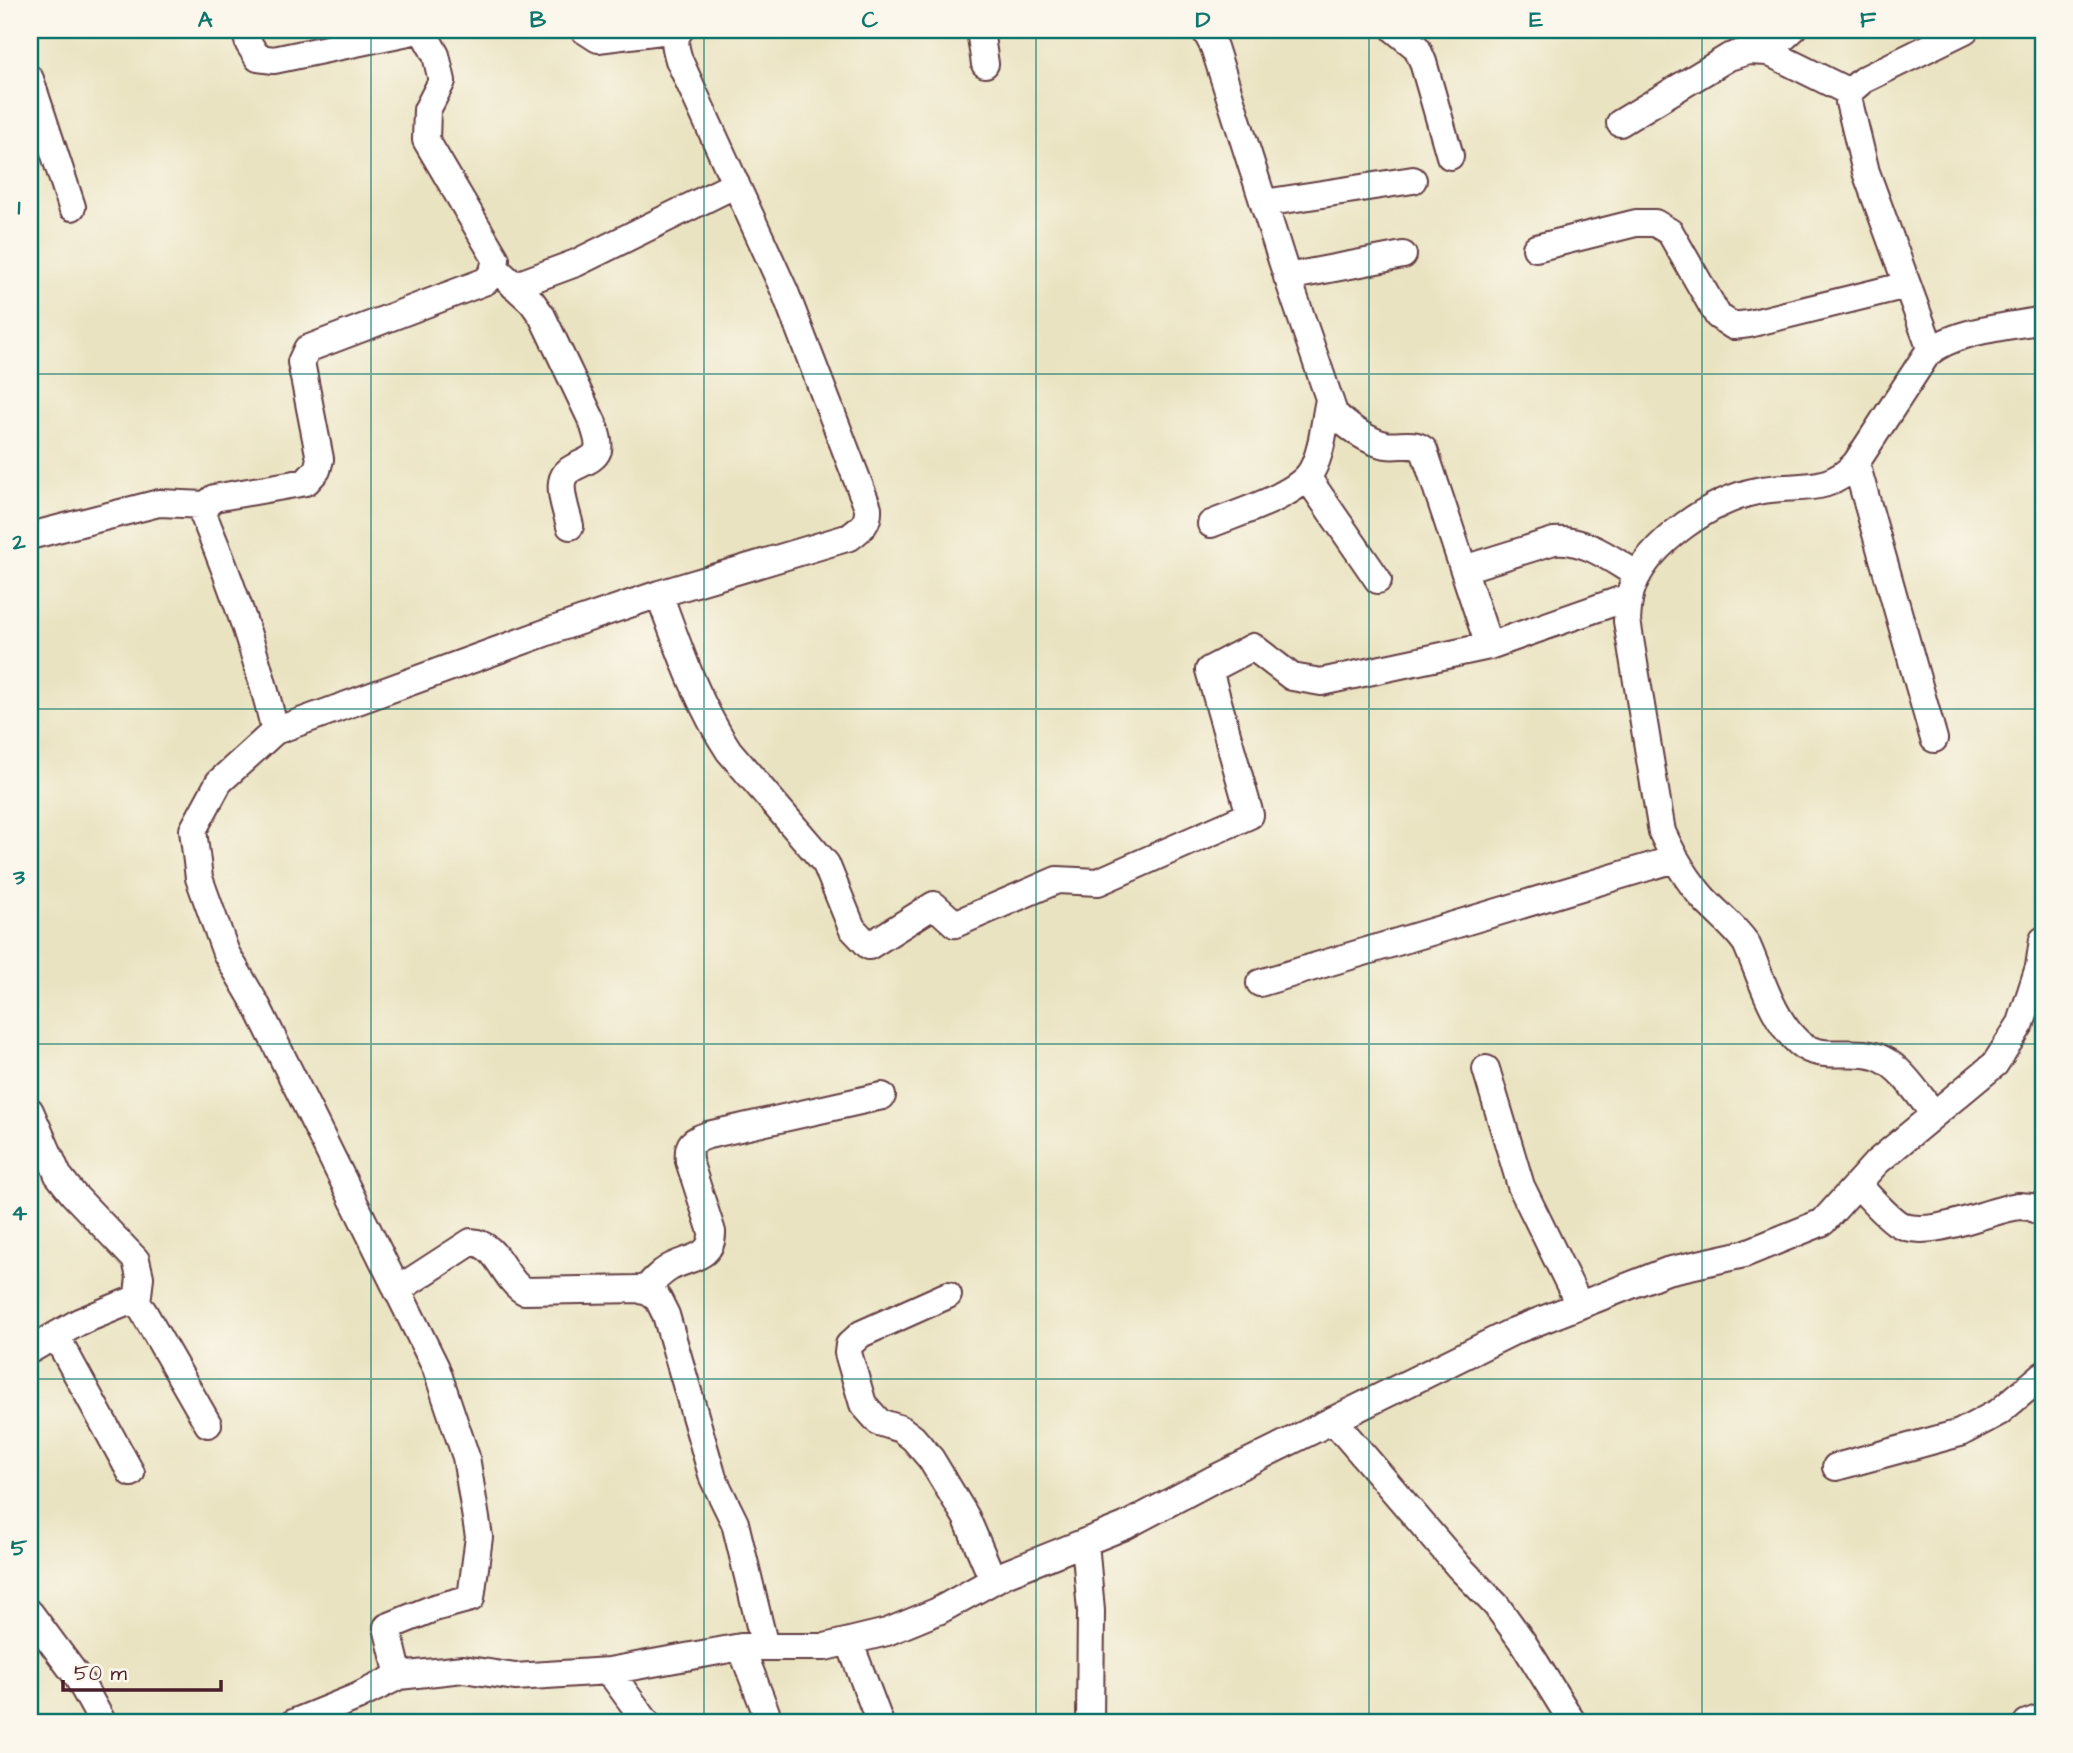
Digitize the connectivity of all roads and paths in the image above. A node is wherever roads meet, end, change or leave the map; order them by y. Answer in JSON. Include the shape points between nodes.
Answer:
{"nodes":[{"id":1,"x":245,"y":30,"type":"edge"},
{"id":2,"x":420,"y":30,"type":"edge"},
{"id":3,"x":584,"y":30,"type":"edge"},
{"id":4,"x":669,"y":30,"type":"edge"},
{"id":5,"x":680,"y":30,"type":"edge"},
{"id":6,"x":980,"y":30,"type":"edge"},
{"id":7,"x":1205,"y":30,"type":"edge"},
{"id":8,"x":1792,"y":30,"type":"edge"},
{"id":9,"x":1965,"y":30,"type":"edge"},
{"id":10,"x":1408,"y":32,"type":"edge"},
{"id":11,"x":1768,"y":52,"type":"junction"},
{"id":12,"x":985,"y":64,"type":"dead end"},
{"id":13,"x":30,"y":79,"type":"edge"},
{"id":14,"x":1849,"y":92,"type":"junction"},
{"id":15,"x":1620,"y":123,"type":"dead end"},
{"id":16,"x":1450,"y":156,"type":"dead end"},
{"id":17,"x":1413,"y":180,"type":"dead end"},
{"id":18,"x":736,"y":184,"type":"junction"},
{"id":19,"x":1264,"y":203,"type":"junction"},
{"id":20,"x":72,"y":207,"type":"dead end"},
{"id":21,"x":1536,"y":248,"type":"dead end"},
{"id":22,"x":1403,"y":255,"type":"dead end"},
{"id":23,"x":494,"y":267,"type":"junction"},
{"id":24,"x":1287,"y":277,"type":"junction"},
{"id":25,"x":1907,"y":285,"type":"junction"},
{"id":26,"x":514,"y":286,"type":"junction"},
{"id":27,"x":2043,"y":320,"type":"edge"},
{"id":28,"x":1931,"y":350,"type":"junction"},
{"id":29,"x":1329,"y":400,"type":"junction"},
{"id":30,"x":1856,"y":463,"type":"junction"},
{"id":31,"x":1307,"y":477,"type":"junction"},
{"id":32,"x":206,"y":505,"type":"junction"},
{"id":33,"x":1211,"y":523,"type":"dead end"},
{"id":34,"x":570,"y":526,"type":"dead end"},
{"id":35,"x":30,"y":536,"type":"edge"},
{"id":36,"x":1464,"y":569,"type":"junction"},
{"id":37,"x":1378,"y":580,"type":"dead end"},
{"id":38,"x":1633,"y":586,"type":"junction"},
{"id":39,"x":659,"y":594,"type":"junction"},
{"id":40,"x":1489,"y":646,"type":"junction"},
{"id":41,"x":275,"y":731,"type":"junction"},
{"id":42,"x":1934,"y":739,"type":"dead end"},
{"id":43,"x":1675,"y":859,"type":"junction"},
{"id":44,"x":2043,"y":940,"type":"edge"},
{"id":45,"x":1260,"y":983,"type":"dead end"},
{"id":46,"x":1486,"y":1069,"type":"dead end"},
{"id":47,"x":882,"y":1096,"type":"dead end"},
{"id":48,"x":30,"y":1111,"type":"edge"},
{"id":49,"x":1934,"y":1114,"type":"junction"},
{"id":50,"x":1858,"y":1185,"type":"junction"},
{"id":51,"x":2043,"y":1213,"type":"edge"},
{"id":52,"x":397,"y":1290,"type":"junction"},
{"id":53,"x":645,"y":1291,"type":"junction"},
{"id":54,"x":948,"y":1295,"type":"dead end"},
{"id":55,"x":137,"y":1304,"type":"junction"},
{"id":56,"x":1579,"y":1304,"type":"junction"},
{"id":57,"x":55,"y":1336,"type":"junction"},
{"id":58,"x":30,"y":1350,"type":"edge"},
{"id":59,"x":2043,"y":1375,"type":"edge"},
{"id":60,"x":1333,"y":1420,"type":"junction"},
{"id":61,"x":208,"y":1424,"type":"dead end"},
{"id":62,"x":1836,"y":1467,"type":"dead end"},
{"id":63,"x":131,"y":1474,"type":"dead end"},
{"id":64,"x":1085,"y":1542,"type":"junction"},
{"id":65,"x":993,"y":1580,"type":"junction"},
{"id":66,"x":30,"y":1613,"type":"edge"},
{"id":67,"x":849,"y":1641,"type":"junction"},
{"id":68,"x":753,"y":1647,"type":"junction"},
{"id":69,"x":609,"y":1671,"type":"junction"},
{"id":70,"x":399,"y":1676,"type":"junction"},
{"id":71,"x":2043,"y":1717,"type":"edge"},
{"id":72,"x":103,"y":1723,"type":"edge"},
{"id":73,"x":293,"y":1723,"type":"edge"},
{"id":74,"x":648,"y":1723,"type":"edge"},
{"id":75,"x":770,"y":1723,"type":"edge"},
{"id":76,"x":880,"y":1723,"type":"edge"},
{"id":77,"x":1090,"y":1723,"type":"edge"},
{"id":78,"x":1573,"y":1723,"type":"edge"},
{"id":79,"x":2027,"y":1723,"type":"edge"}],
"edges":[{"from":1,"to":2,"type":"street","via":[[258,58],[274,60]]},
{"from":2,"to":23,"type":"street","via":[[436,55],[442,81],[427,110],[426,140],[496,259]]},
{"from":3,"to":4,"type":"street","via":[[598,39]]},
{"from":5,"to":18,"type":"street","via":[[675,44],[679,60]]},
{"from":6,"to":12,"type":"street"},
{"from":7,"to":19,"type":"street"},
{"from":8,"to":11,"type":"street"},
{"from":9,"to":14,"type":"street","via":[[1863,80]]},
{"from":10,"to":16,"type":"street","via":[[1423,62]]},
{"from":11,"to":14,"type":"street"},
{"from":11,"to":15,"type":"street","via":[[1748,51],[1729,57]]},
{"from":13,"to":20,"type":"street"},
{"from":14,"to":25,"type":"street","via":[[1866,172]]},
{"from":17,"to":19,"type":"street"},
{"from":18,"to":26,"type":"street","via":[[576,263]]},
{"from":18,"to":39,"type":"street","via":[[785,292],[869,518],[850,537]]},
{"from":19,"to":24,"type":"street"},
{"from":21,"to":25,"type":"street","via":[[1636,223],[1655,223],[1670,232],[1718,316],[1733,326]]},
{"from":22,"to":24,"type":"street"},
{"from":23,"to":26,"type":"street"},
{"from":23,"to":32,"type":"street","via":[[486,281],[307,349],[301,362],[320,459],[317,470],[306,482],[214,498]]},
{"from":24,"to":29,"type":"street"},
{"from":25,"to":28,"type":"street"},
{"from":26,"to":34,"type":"street","via":[[542,316],[598,441],[592,458],[564,476]]},
{"from":27,"to":28,"type":"street","via":[[1956,337]]},
{"from":28,"to":30,"type":"street"},
{"from":29,"to":31,"type":"street"},
{"from":29,"to":36,"type":"street","via":[[1341,421],[1378,443],[1411,444],[1424,450]]},
{"from":30,"to":38,"type":"street","via":[[1845,476],[1819,485],[1740,495],[1698,517],[1653,551]]},
{"from":30,"to":42,"type":"street"},
{"from":31,"to":33,"type":"street","via":[[1286,492]]},
{"from":31,"to":37,"type":"street"},
{"from":32,"to":35,"type":"street","via":[[159,503]]},
{"from":32,"to":41,"type":"street","via":[[203,514],[223,560]]},
{"from":36,"to":38,"type":"street","via":[[1570,540]]},
{"from":36,"to":40,"type":"street"},
{"from":38,"to":40,"type":"street"},
{"from":38,"to":43,"type":"street","via":[[1628,621],[1662,832]]},
{"from":39,"to":40,"type":"street","via":[[715,730],[826,864],[852,928],[869,946],[934,905],[956,924],[1058,880],[1098,882],[1250,815],[1209,670],[1253,647],[1292,677],[1321,682]]},
{"from":39,"to":41,"type":"street"},
{"from":41,"to":52,"type":"street","via":[[219,782],[193,830],[199,878],[226,953],[269,1030]]},
{"from":43,"to":45,"type":"street"},
{"from":43,"to":49,"type":"street","via":[[1702,897],[1746,943],[1782,1025],[1800,1044],[1811,1050],[1882,1059]]},
{"from":44,"to":49,"type":"street","via":[[2021,1023],[2002,1054]]},
{"from":46,"to":56,"type":"street","via":[[1521,1186]]},
{"from":47,"to":53,"type":"street","via":[[708,1135],[691,1143],[690,1161],[713,1240],[704,1254],[671,1266]]},
{"from":48,"to":55,"type":"street","via":[[58,1175],[136,1260],[140,1277]]},
{"from":49,"to":50,"type":"street","via":[[1878,1161]]},
{"from":50,"to":51,"type":"street","via":[[1898,1224],[1914,1229],[1937,1228],[2019,1206]]},
{"from":50,"to":56,"type":"street","via":[[1823,1222],[1798,1233],[1744,1254],[1667,1271]]},
{"from":52,"to":53,"type":"street","via":[[471,1242],[489,1249],[524,1291]]},
{"from":52,"to":70,"type":"street","via":[[436,1368],[462,1444],[479,1537],[471,1598],[387,1628]]},
{"from":53,"to":68,"type":"street","via":[[658,1299],[666,1315],[713,1478],[734,1523]]},
{"from":54,"to":65,"type":"street","via":[[861,1334],[849,1345],[848,1353],[863,1405],[879,1422],[913,1438],[931,1459],[966,1517]]},
{"from":55,"to":57,"type":"street","via":[[128,1302]]},
{"from":55,"to":61,"type":"street"},
{"from":56,"to":60,"type":"street"},
{"from":57,"to":58,"type":"street"},
{"from":57,"to":63,"type":"street"},
{"from":59,"to":62,"type":"street","via":[[1999,1412],[1959,1433]]},
{"from":60,"to":64,"type":"street"},
{"from":60,"to":78,"type":"street","via":[[1496,1605]]},
{"from":64,"to":65,"type":"street"},
{"from":64,"to":77,"type":"street","via":[[1091,1611]]},
{"from":65,"to":67,"type":"street","via":[[938,1611],[887,1632]]},
{"from":66,"to":72,"type":"street","via":[[78,1678]]},
{"from":67,"to":68,"type":"street","via":[[825,1647]]},
{"from":67,"to":76,"type":"street"},
{"from":68,"to":69,"type":"street"},
{"from":68,"to":75,"type":"street"},
{"from":69,"to":70,"type":"street","via":[[515,1677],[463,1669]]},
{"from":69,"to":74,"type":"street"},
{"from":70,"to":73,"type":"street"},
{"from":71,"to":79,"type":"street"}]}
